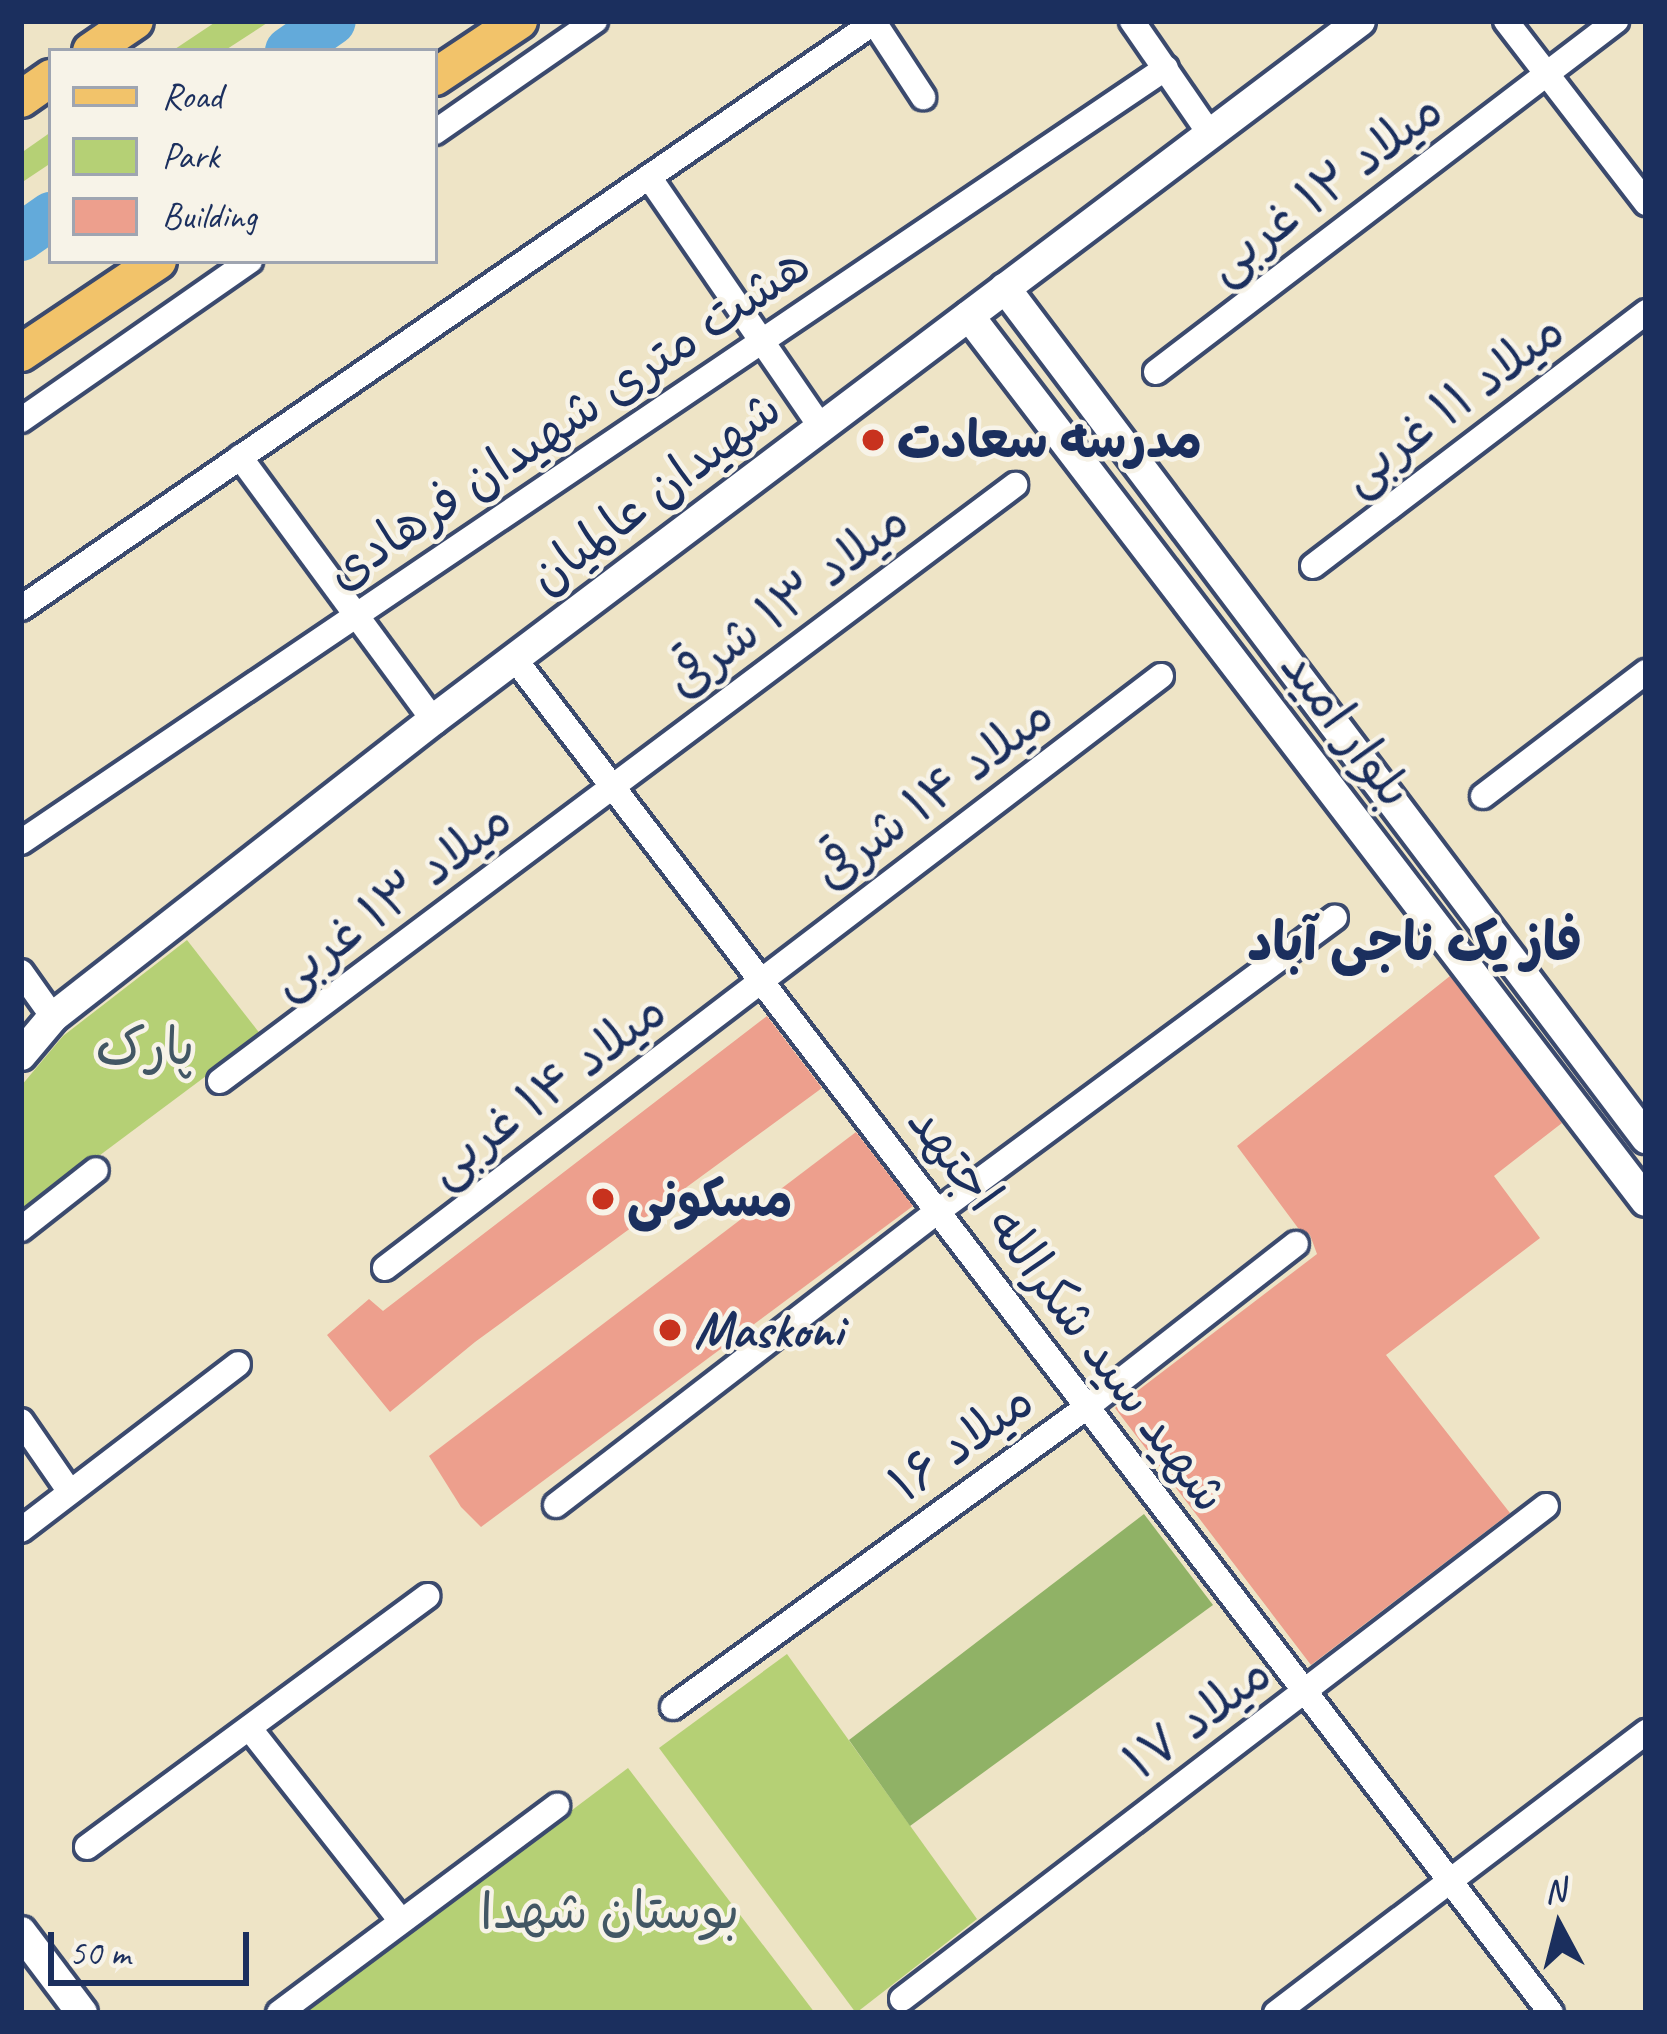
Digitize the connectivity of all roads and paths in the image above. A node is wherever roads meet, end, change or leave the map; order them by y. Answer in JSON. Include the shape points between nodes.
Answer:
{"nodes":[{"id":1,"x":135,"y":21,"type":"edge"},
{"id":2,"x":519,"y":21,"type":"edge"},
{"id":3,"x":595,"y":21,"type":"edge"},
{"id":4,"x":1132,"y":21,"type":"edge"},
{"id":5,"x":1360,"y":21,"type":"edge"},
{"id":6,"x":1506,"y":21,"type":"edge"},
{"id":7,"x":1616,"y":21,"type":"edge"},
{"id":8,"x":875,"y":22,"type":"edge"},
{"id":9,"x":95,"y":48,"type":"edge"},
{"id":10,"x":1166,"y":68,"type":"junction"},
{"id":11,"x":1546,"y":74,"type":"junction"},
{"id":12,"x":438,"y":75,"type":"edge"},
{"id":13,"x":48,"y":80,"type":"edge"},
{"id":14,"x":923,"y":98,"type":"dead end"},
{"id":15,"x":21,"y":99,"type":"edge"},
{"id":16,"x":438,"y":130,"type":"edge"},
{"id":17,"x":1210,"y":134,"type":"junction"},
{"id":18,"x":649,"y":177,"type":"junction"},
{"id":19,"x":1646,"y":203,"type":"edge"},
{"id":20,"x":153,"y":264,"type":"edge"},
{"id":21,"x":246,"y":264,"type":"edge"},
{"id":22,"x":1005,"y":288,"type":"junction"},
{"id":23,"x":1646,"y":312,"type":"edge"},
{"id":24,"x":969,"y":316,"type":"junction"},
{"id":25,"x":763,"y":341,"type":"junction"},
{"id":26,"x":21,"y":352,"type":"edge"},
{"id":27,"x":1156,"y":372,"type":"dead end"},
{"id":28,"x":21,"y":420,"type":"edge"},
{"id":29,"x":821,"y":427,"type":"junction"},
{"id":30,"x":240,"y":458,"type":"junction"},
{"id":31,"x":1015,"y":485,"type":"dead end"},
{"id":32,"x":1313,"y":566,"type":"dead end"},
{"id":33,"x":21,"y":608,"type":"edge"},
{"id":34,"x":358,"y":615,"type":"junction"},
{"id":35,"x":514,"y":658,"type":"junction"},
{"id":36,"x":1646,"y":672,"type":"edge"},
{"id":37,"x":1161,"y":676,"type":"dead end"},
{"id":38,"x":433,"y":720,"type":"junction"},
{"id":39,"x":613,"y":788,"type":"junction"},
{"id":40,"x":1483,"y":796,"type":"dead end"},
{"id":41,"x":21,"y":842,"type":"edge"},
{"id":42,"x":1335,"y":918,"type":"dead end"},
{"id":43,"x":21,"y":972,"type":"edge"},
{"id":44,"x":760,"y":981,"type":"junction"},
{"id":45,"x":53,"y":1017,"type":"junction"},
{"id":46,"x":21,"y":1055,"type":"edge"},
{"id":47,"x":220,"y":1082,"type":"dead end"},
{"id":48,"x":1640,"y":1129,"type":"edge"},
{"id":49,"x":1603,"y":1145,"type":"junction"},
{"id":50,"x":96,"y":1170,"type":"dead end"},
{"id":51,"x":1646,"y":1201,"type":"edge"},
{"id":52,"x":937,"y":1211,"type":"junction"},
{"id":53,"x":21,"y":1229,"type":"edge"},
{"id":54,"x":1296,"y":1244,"type":"dead end"},
{"id":55,"x":385,"y":1268,"type":"dead end"},
{"id":56,"x":238,"y":1364,"type":"dead end"},
{"id":57,"x":1087,"y":1407,"type":"junction"},
{"id":58,"x":21,"y":1421,"type":"edge"},
{"id":59,"x":70,"y":1492,"type":"junction"},
{"id":60,"x":556,"y":1505,"type":"dead end"},
{"id":61,"x":1546,"y":1506,"type":"dead end"},
{"id":62,"x":21,"y":1530,"type":"edge"},
{"id":63,"x":428,"y":1596,"type":"dead end"},
{"id":64,"x":1305,"y":1692,"type":"junction"},
{"id":65,"x":673,"y":1707,"type":"dead end"},
{"id":66,"x":250,"y":1729,"type":"junction"},
{"id":67,"x":1646,"y":1732,"type":"edge"},
{"id":68,"x":557,"y":1806,"type":"dead end"},
{"id":69,"x":87,"y":1847,"type":"dead end"},
{"id":70,"x":1449,"y":1880,"type":"junction"},
{"id":71,"x":401,"y":1921,"type":"junction"},
{"id":72,"x":21,"y":1932,"type":"edge"},
{"id":73,"x":902,"y":1999,"type":"dead end"},
{"id":74,"x":82,"y":2013,"type":"edge"},
{"id":75,"x":279,"y":2013,"type":"edge"},
{"id":76,"x":1276,"y":2013,"type":"edge"},
{"id":77,"x":1551,"y":2013,"type":"edge"}],
"edges":[{"from":1,"to":9,"type":"main road"},
{"from":2,"to":12,"type":"main road"},
{"from":3,"to":16,"type":"street"},
{"from":4,"to":10,"type":"street"},
{"from":5,"to":17,"type":"street","name":"شهیدان عالمیان"},
{"from":6,"to":11,"type":"street"},
{"from":7,"to":11,"type":"street","name":"میلاد ۱۲ غربی"},
{"from":8,"to":14,"type":"street"},
{"from":8,"to":18,"type":"street"},
{"from":10,"to":17,"type":"street"},
{"from":10,"to":25,"type":"street","name":"هشت متری شهیدان فرهادی"},
{"from":11,"to":19,"type":"street"},
{"from":11,"to":27,"type":"street","name":"میلاد ۱۲ غربی"},
{"from":13,"to":15,"type":"main road"},
{"from":17,"to":22,"type":"street","name":"شهیدان عالمیان"},
{"from":18,"to":25,"type":"street"},
{"from":18,"to":30,"type":"street"},
{"from":20,"to":26,"type":"main road"},
{"from":21,"to":28,"type":"street"},
{"from":22,"to":24,"type":"street","name":"شهیدان عالمیان"},
{"from":22,"to":48,"type":"street","name":"بلوار امید"},
{"from":23,"to":32,"type":"street","name":"میلاد ۱۱ غربی"},
{"from":24,"to":29,"type":"street","name":"شهیدان عالمیان"},
{"from":24,"to":49,"type":"street","name":"بلوار امید"},
{"from":25,"to":29,"type":"street"},
{"from":25,"to":34,"type":"street","name":"هشت متری شهیدان فرهادی"},
{"from":29,"to":35,"type":"street","name":"شهیدان عالمیان"},
{"from":30,"to":33,"type":"street"},
{"from":30,"to":34,"type":"street"},
{"from":31,"to":39,"type":"street","name":"میلاد ۱۳ شرقی"},
{"from":34,"to":38,"type":"street"},
{"from":34,"to":41,"type":"street","name":"هشت متری شهیدان فرهادی"},
{"from":35,"to":38,"type":"street","name":"شهیدان عالمیان"},
{"from":35,"to":39,"type":"street","name":"شهید سید شکرالله اجتهد"},
{"from":36,"to":40,"type":"street"},
{"from":37,"to":44,"type":"street","name":"میلاد ۱۴ شرقی"},
{"from":38,"to":45,"type":"street","name":"شهیدان عالمیان"},
{"from":39,"to":44,"type":"street","name":"شهید سید شکرالله اجتهد"},
{"from":39,"to":47,"type":"street","name":"میلاد ۱۳ غربی"},
{"from":42,"to":52,"type":"street"},
{"from":43,"to":45,"type":"street"},
{"from":44,"to":52,"type":"street","name":"شهید سید شکرالله اجتهد"},
{"from":44,"to":55,"type":"street","name":"میلاد ۱۴ غربی"},
{"from":45,"to":46,"type":"street","name":"شهیدان عالمیان"},
{"from":48,"to":49,"type":"street"},
{"from":49,"to":51,"type":"street","name":"بلوار امید"},
{"from":50,"to":53,"type":"street"},
{"from":52,"to":57,"type":"street","name":"شهید سید شکرالله اجتهد"},
{"from":52,"to":60,"type":"street"},
{"from":54,"to":57,"type":"street","name":"میلاد ۱۶"},
{"from":56,"to":59,"type":"street"},
{"from":57,"to":64,"type":"street","name":"شهید سید شکرالله اجتهد"},
{"from":57,"to":65,"type":"street","name":"میلاد ۱۶"},
{"from":58,"to":59,"type":"street"},
{"from":59,"to":62,"type":"street"},
{"from":61,"to":64,"type":"street","name":"میلاد ۱۷"},
{"from":63,"to":66,"type":"street"},
{"from":64,"to":70,"type":"street","name":"شهید سید شکرالله اجتهد"},
{"from":64,"to":73,"type":"street","name":"میلاد ۱۷"},
{"from":66,"to":69,"type":"street"},
{"from":66,"to":71,"type":"street"},
{"from":67,"to":70,"type":"street"},
{"from":68,"to":71,"type":"street"},
{"from":70,"to":76,"type":"street"},
{"from":70,"to":77,"type":"street","name":"شهید سید شکرالله اجتهد"},
{"from":71,"to":75,"type":"street"},
{"from":72,"to":74,"type":"street"}]}
